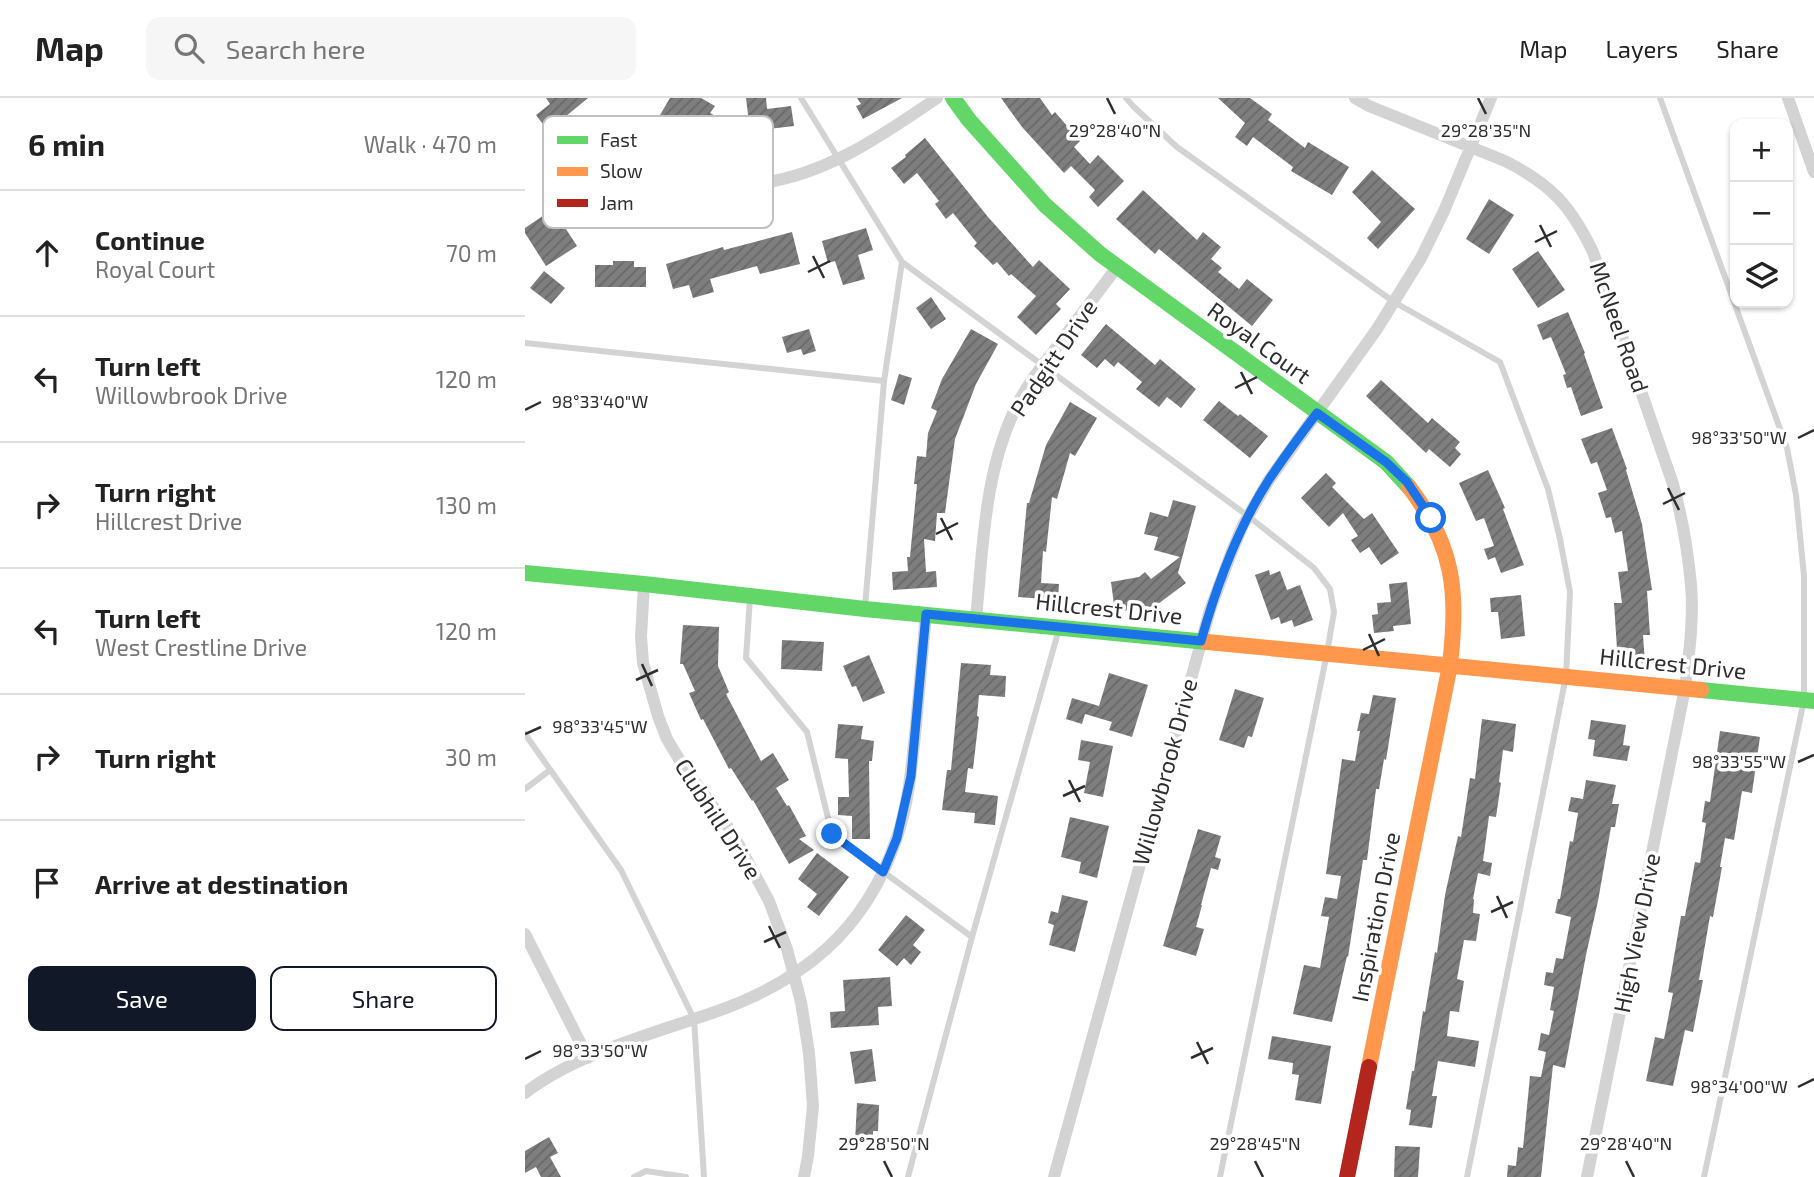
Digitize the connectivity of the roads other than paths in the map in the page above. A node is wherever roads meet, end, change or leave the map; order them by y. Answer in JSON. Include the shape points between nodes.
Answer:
{"nodes":[{"id":1,"x":801,"y":98,"type":"edge"},
{"id":2,"x":937,"y":98,"type":"edge"},
{"id":3,"x":953,"y":98,"type":"edge"},
{"id":4,"x":1126,"y":98,"type":"edge"},
{"id":5,"x":1356,"y":98,"type":"edge"},
{"id":6,"x":1491,"y":98,"type":"edge"},
{"id":7,"x":1660,"y":98,"type":"edge"},
{"id":8,"x":1788,"y":98,"type":"edge"},
{"id":9,"x":1471,"y":147,"type":"junction"},
{"id":10,"x":838,"y":159,"type":"junction"},
{"id":11,"x":1814,"y":172,"type":"edge"},
{"id":12,"x":773,"y":180,"type":"edge"},
{"id":13,"x":902,"y":262,"type":"junction"},
{"id":14,"x":1117,"y":267,"type":"junction"},
{"id":15,"x":1394,"y":302,"type":"junction"},
{"id":16,"x":525,"y":343,"type":"edge"},
{"id":17,"x":1042,"y":366,"type":"junction"},
{"id":18,"x":884,"y":381,"type":"junction"},
{"id":19,"x":1317,"y":413,"type":"junction"},
{"id":20,"x":1248,"y":516,"type":"junction"},
{"id":21,"x":525,"y":573,"type":"edge"},
{"id":22,"x":1814,"y":573,"type":"edge"},
{"id":23,"x":1804,"y":576,"type":"junction"},
{"id":24,"x":644,"y":584,"type":"junction"},
{"id":25,"x":750,"y":596,"type":"junction"},
{"id":26,"x":865,"y":609,"type":"junction"},
{"id":27,"x":926,"y":614,"type":"junction"},
{"id":28,"x":976,"y":619,"type":"junction"},
{"id":29,"x":1059,"y":627,"type":"junction"},
{"id":30,"x":1201,"y":641,"type":"junction"},
{"id":31,"x":1327,"y":653,"type":"junction"},
{"id":32,"x":1450,"y":665,"type":"junction"},
{"id":33,"x":1566,"y":676,"type":"junction"},
{"id":34,"x":1685,"y":688,"type":"junction"},
{"id":35,"x":1809,"y":700,"type":"edge"},
{"id":36,"x":525,"y":734,"type":"edge"},
{"id":37,"x":550,"y":770,"type":"junction"},
{"id":38,"x":525,"y":789,"type":"edge"},
{"id":39,"x":883,"y":872,"type":"junction"},
{"id":40,"x":525,"y":934,"type":"edge"},
{"id":41,"x":972,"y":937,"type":"junction"},
{"id":42,"x":794,"y":975,"type":"junction"},
{"id":43,"x":694,"y":1019,"type":"junction"},
{"id":44,"x":588,"y":1058,"type":"junction"},
{"id":45,"x":525,"y":1093,"type":"edge"},
{"id":46,"x":634,"y":1177,"type":"edge"},
{"id":47,"x":686,"y":1177,"type":"edge"},
{"id":48,"x":703,"y":1177,"type":"edge"},
{"id":49,"x":804,"y":1177,"type":"edge"},
{"id":50,"x":908,"y":1177,"type":"edge"},
{"id":51,"x":1054,"y":1177,"type":"edge"},
{"id":52,"x":1220,"y":1177,"type":"edge"},
{"id":53,"x":1347,"y":1177,"type":"edge"},
{"id":54,"x":1467,"y":1177,"type":"edge"},
{"id":55,"x":1587,"y":1177,"type":"edge"},
{"id":56,"x":1704,"y":1177,"type":"edge"}],
"edges":[{"from":1,"to":10,"type":"lane"},
{"from":2,"to":10,"type":"street"},
{"from":3,"to":14,"type":"street","name":"Royal Court","via":[[1045,205]]},
{"from":4,"to":15,"type":"lane","via":[[1177,147]]},
{"from":5,"to":9,"type":"street","name":"McNeel Road"},
{"from":6,"to":9,"type":"street","name":"Willowbrook Drive"},
{"from":7,"to":23,"type":"lane","via":[[1787,448]]},
{"from":8,"to":11,"type":"street"},
{"from":9,"to":15,"type":"street","name":"Willowbrook Drive","via":[[1421,258]]},
{"from":9,"to":34,"type":"street","name":"McNeel Road","via":[[1521,169],[1550,189],[1571,212],[1593,252],[1679,506],[1692,587]]},
{"from":10,"to":12,"type":"street"},
{"from":10,"to":13,"type":"lane"},
{"from":13,"to":17,"type":"lane"},
{"from":13,"to":18,"type":"lane"},
{"from":14,"to":17,"type":"street","name":"Padgitt Drive"},
{"from":14,"to":19,"type":"street","name":"Royal Court"},
{"from":15,"to":19,"type":"street","name":"Willowbrook Drive"},
{"from":15,"to":33,"type":"lane","via":[[1500,362],[1548,489],[1560,539],[1570,592]]},
{"from":16,"to":18,"type":"lane"},
{"from":17,"to":20,"type":"lane"},
{"from":17,"to":28,"type":"street","name":"Padgitt Drive","via":[[1017,404],[996,462]]},
{"from":18,"to":26,"type":"lane"},
{"from":19,"to":20,"type":"street","name":"Willowbrook Drive"},
{"from":19,"to":32,"type":"street","name":"Royal Court","via":[[1386,462],[1407,482],[1431,518],[1453,584]]},
{"from":20,"to":30,"type":"street","name":"Willowbrook Drive"},
{"from":20,"to":31,"type":"lane","via":[[1314,568],[1330,589],[1335,612]]},
{"from":21,"to":24,"type":"street","name":"Hillcrest Drive"},
{"from":22,"to":23,"type":"lane"},
{"from":23,"to":35,"type":"lane"},
{"from":24,"to":25,"type":"street","name":"Hillcrest Drive"},
{"from":24,"to":42,"type":"street","name":"Clubhill Drive","via":[[642,650],[658,716],[667,739],[733,834],[769,901]]},
{"from":25,"to":26,"type":"street","name":"Hillcrest Drive"},
{"from":25,"to":39,"type":"lane","via":[[746,659],[807,732],[832,834]]},
{"from":26,"to":27,"type":"street","name":"Hillcrest Drive"},
{"from":27,"to":28,"type":"street","name":"Hillcrest Drive"},
{"from":27,"to":39,"type":"street","via":[[911,776],[897,838]]},
{"from":28,"to":29,"type":"street","name":"Hillcrest Drive"},
{"from":29,"to":30,"type":"street","name":"Hillcrest Drive"},
{"from":29,"to":41,"type":"lane"},
{"from":30,"to":31,"type":"street","name":"Hillcrest Drive"},
{"from":30,"to":51,"type":"street","name":"Willowbrook Drive"},
{"from":31,"to":32,"type":"street","name":"Hillcrest Drive"},
{"from":31,"to":52,"type":"lane"},
{"from":32,"to":33,"type":"street","name":"Hillcrest Drive"},
{"from":32,"to":53,"type":"street","name":"Inspiration Drive"},
{"from":33,"to":34,"type":"street","name":"Hillcrest Drive"},
{"from":33,"to":54,"type":"lane"},
{"from":34,"to":35,"type":"street","name":"Hillcrest Drive"},
{"from":34,"to":55,"type":"street","name":"High View Drive"},
{"from":35,"to":56,"type":"lane"},
{"from":36,"to":37,"type":"lane"},
{"from":37,"to":38,"type":"lane"},
{"from":37,"to":43,"type":"lane","via":[[621,870]]},
{"from":39,"to":41,"type":"lane"},
{"from":39,"to":42,"type":"street","via":[[841,935]]},
{"from":40,"to":44,"type":"street"},
{"from":41,"to":50,"type":"lane"},
{"from":42,"to":43,"type":"street","via":[[745,1001]]},
{"from":42,"to":49,"type":"street","name":"Clubhill Drive","via":[[809,1053],[813,1106]]},
{"from":43,"to":44,"type":"street"},
{"from":43,"to":48,"type":"lane"},
{"from":44,"to":45,"type":"street"},
{"from":46,"to":47,"type":"lane","via":[[646,1171]]}]}
